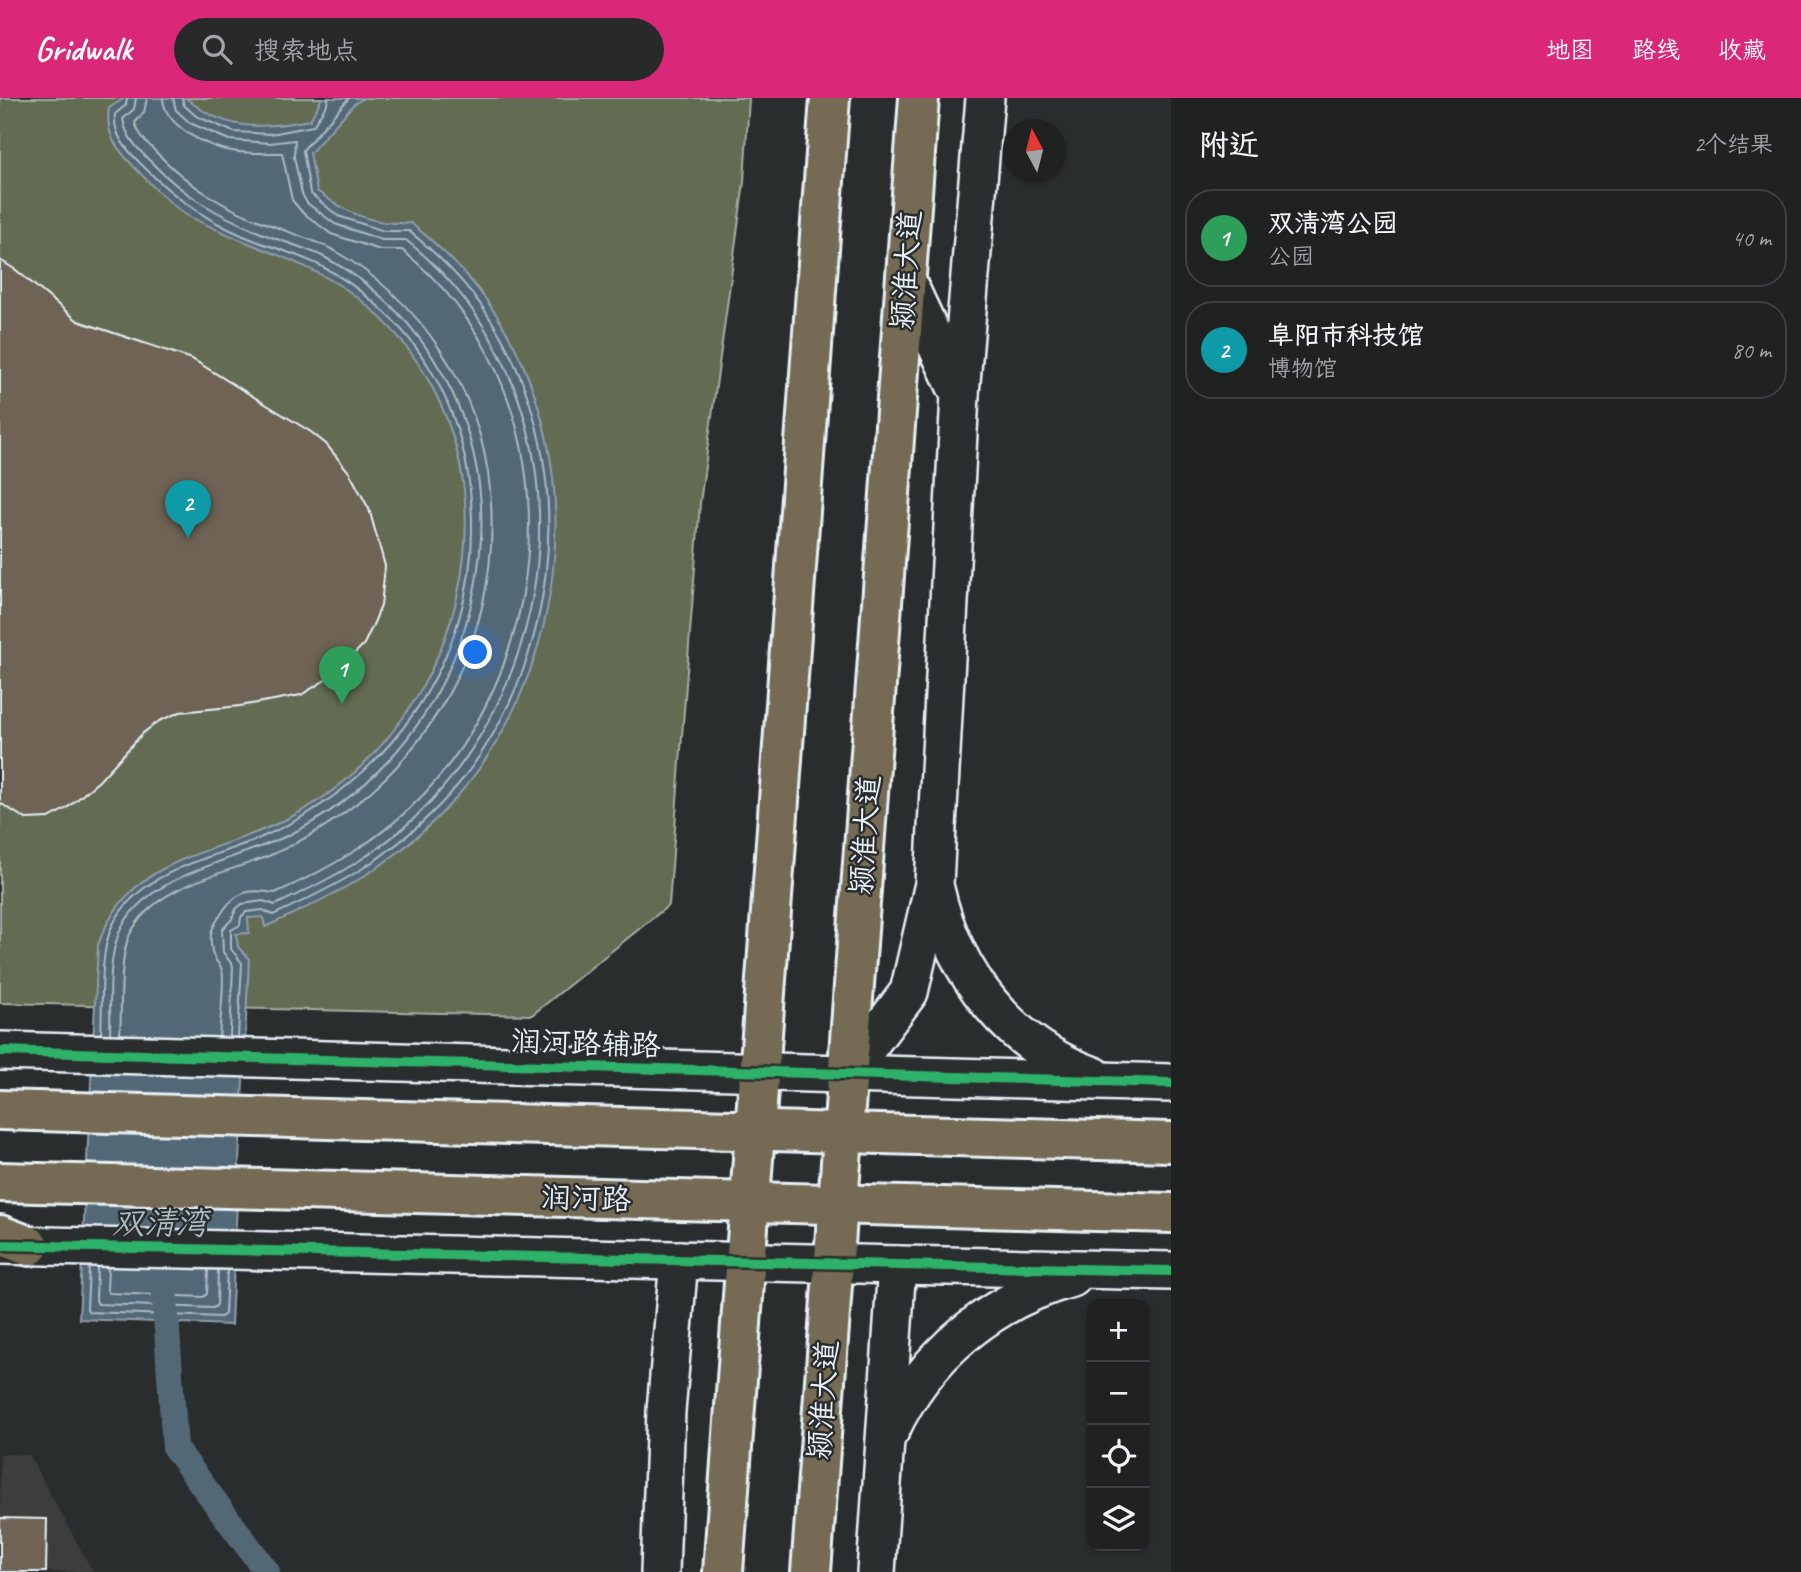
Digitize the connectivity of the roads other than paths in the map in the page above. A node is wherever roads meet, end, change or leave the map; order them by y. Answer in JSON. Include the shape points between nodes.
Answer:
{"nodes":[{"id":1,"x":830,"y":98,"type":"edge"},
{"id":2,"x":919,"y":98,"type":"edge"},
{"id":3,"x":985,"y":98,"type":"edge"},
{"id":4,"x":906,"y":280,"type":"junction"},
{"id":5,"x":960,"y":395,"type":"junction"},
{"id":6,"x":934,"y":884,"type":"junction"},
{"id":7,"x":0,"y":1051,"type":"edge"},
{"id":8,"x":759,"y":1072,"type":"junction"},
{"id":9,"x":847,"y":1074,"type":"junction"},
{"id":10,"x":1112,"y":1081,"type":"junction"},
{"id":11,"x":1171,"y":1083,"type":"edge"},
{"id":12,"x":0,"y":1110,"type":"edge"},
{"id":13,"x":755,"y":1131,"type":"junction"},
{"id":14,"x":843,"y":1133,"type":"junction"},
{"id":15,"x":1171,"y":1142,"type":"edge"},
{"id":16,"x":0,"y":1182,"type":"edge"},
{"id":17,"x":750,"y":1202,"type":"junction"},
{"id":18,"x":838,"y":1205,"type":"junction"},
{"id":19,"x":1171,"y":1213,"type":"edge"},
{"id":20,"x":10,"y":1242,"type":"edge"},
{"id":21,"x":679,"y":1260,"type":"junction"},
{"id":22,"x":745,"y":1262,"type":"junction"},
{"id":23,"x":833,"y":1264,"type":"junction"},
{"id":24,"x":897,"y":1265,"type":"junction"},
{"id":25,"x":1117,"y":1270,"type":"junction"},
{"id":26,"x":1171,"y":1271,"type":"edge"},
{"id":27,"x":885,"y":1441,"type":"junction"},
{"id":28,"x":660,"y":1572,"type":"edge"},
{"id":29,"x":723,"y":1572,"type":"edge"},
{"id":30,"x":811,"y":1572,"type":"edge"},
{"id":31,"x":876,"y":1572,"type":"edge"}],
"edges":[{"from":1,"to":8,"type":"main road"},
{"from":2,"to":4,"type":"main road","name":"颍淮大道"},
{"from":3,"to":5,"type":"street"},
{"from":4,"to":5,"type":"street"},
{"from":4,"to":9,"type":"main road","name":"颍淮大道"},
{"from":5,"to":6,"type":"street"},
{"from":6,"to":9,"type":"street","via":[[909,992]]},
{"from":6,"to":10,"type":"street","via":[[951,942],[998,1014],[1039,1048]]},
{"from":7,"to":8,"type":"street","name":"润河路辅路"},
{"from":8,"to":9,"type":"street","name":"润河路辅路"},
{"from":8,"to":13,"type":"main road"},
{"from":9,"to":10,"type":"street","name":"润河路辅路"},
{"from":9,"to":14,"type":"main road","name":"颍淮大道"},
{"from":10,"to":11,"type":"street","name":"润河路辅路"},
{"from":12,"to":13,"type":"main road"},
{"from":13,"to":14,"type":"main road"},
{"from":13,"to":17,"type":"main road"},
{"from":14,"to":15,"type":"main road"},
{"from":14,"to":18,"type":"main road","name":"颍淮大道"},
{"from":16,"to":17,"type":"main road","name":"润河路"},
{"from":17,"to":18,"type":"main road","name":"润河路"},
{"from":17,"to":22,"type":"main road"},
{"from":18,"to":19,"type":"main road","name":"润河路"},
{"from":18,"to":23,"type":"main road","name":"颍淮大道"},
{"from":20,"to":21,"type":"street"},
{"from":21,"to":22,"type":"street"},
{"from":21,"to":28,"type":"street","via":[[666,1411]]},
{"from":22,"to":23,"type":"street"},
{"from":22,"to":29,"type":"main road"},
{"from":23,"to":24,"type":"street"},
{"from":23,"to":30,"type":"main road","name":"颍淮大道"},
{"from":24,"to":25,"type":"street"},
{"from":24,"to":27,"type":"street"},
{"from":25,"to":26,"type":"street"},
{"from":25,"to":27,"type":"street","via":[[1027,1293],[974,1325],[950,1345],[912,1390]]},
{"from":27,"to":31,"type":"street"}]}
